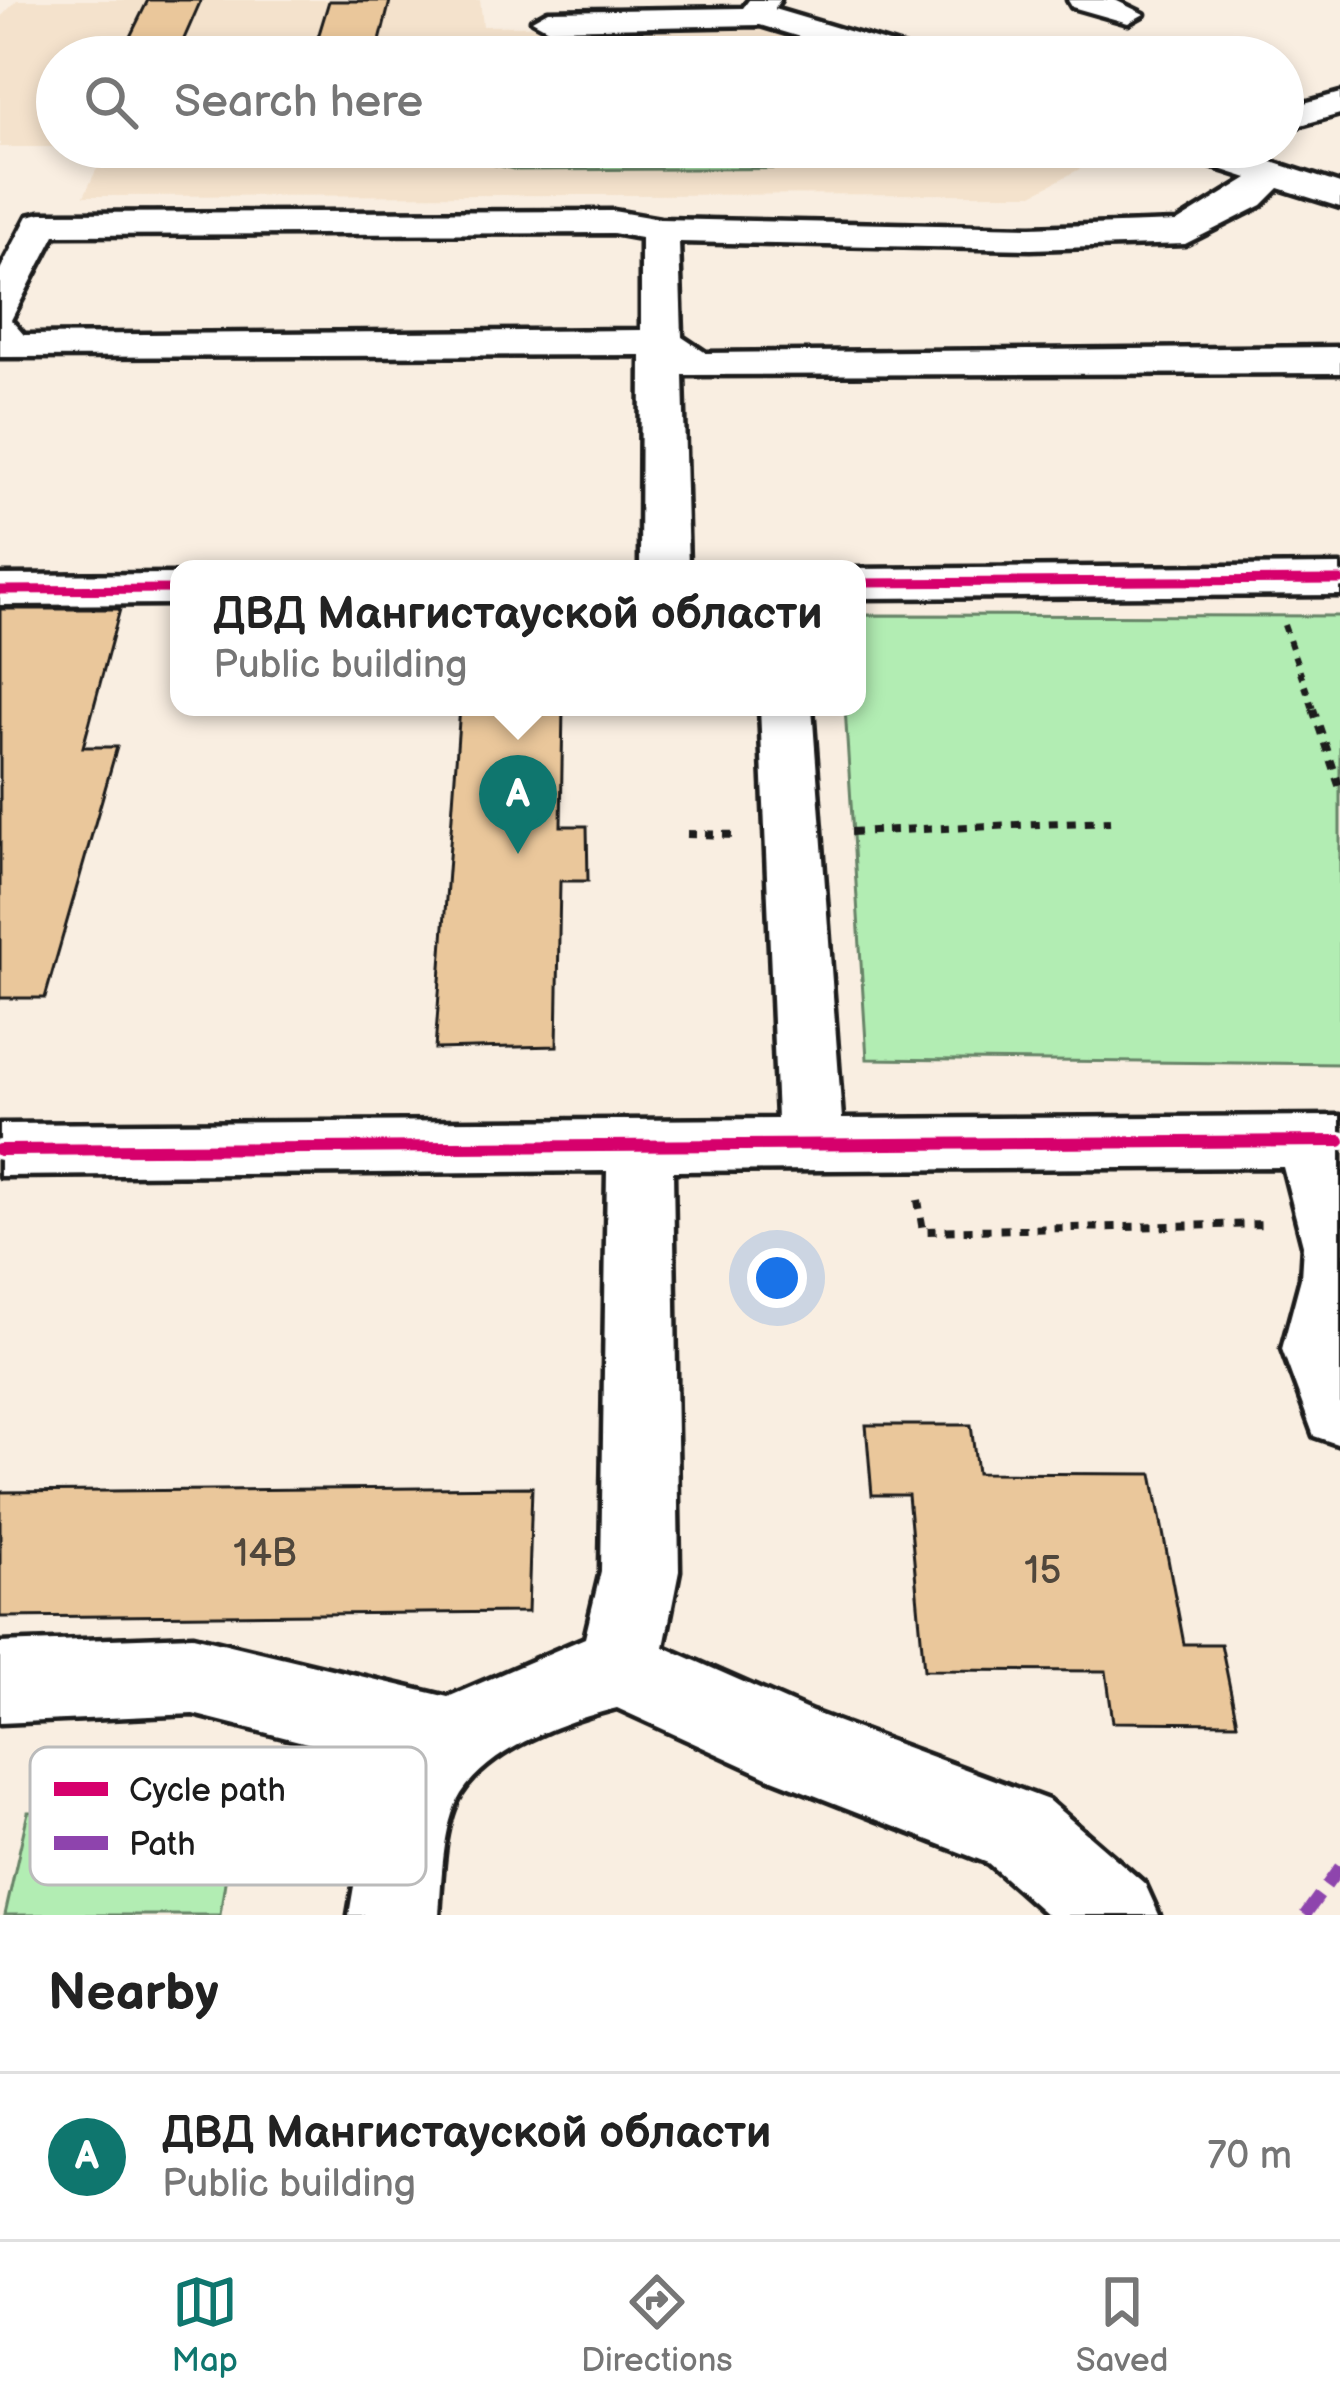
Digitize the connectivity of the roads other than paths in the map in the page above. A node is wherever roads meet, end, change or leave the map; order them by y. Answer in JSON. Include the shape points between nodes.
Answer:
{"nodes":[{"id":1,"x":1083,"y":0,"type":"edge"},
{"id":2,"x":760,"y":6,"type":"edge"},
{"id":3,"x":1128,"y":14,"type":"dead end"},
{"id":4,"x":548,"y":20,"type":"dead end"},
{"id":5,"x":842,"y":36,"type":"edge"},
{"id":6,"x":1340,"y":103,"type":"edge"},
{"id":7,"x":1304,"y":114,"type":"edge"},
{"id":8,"x":1258,"y":168,"type":"edge"},
{"id":9,"x":1273,"y":174,"type":"junction"},
{"id":10,"x":1340,"y":196,"type":"edge"},
{"id":11,"x":0,"y":223,"type":"edge"},
{"id":12,"x":41,"y":224,"type":"junction"},
{"id":13,"x":660,"y":230,"type":"junction"},
{"id":14,"x":0,"y":311,"type":"edge"},
{"id":15,"x":0,"y":330,"type":"edge"},
{"id":16,"x":662,"y":342,"type":"junction"},
{"id":17,"x":1340,"y":360,"type":"edge"},
{"id":18,"x":664,"y":560,"type":"edge"},
{"id":19,"x":1340,"y":580,"type":"edge"},
{"id":20,"x":866,"y":583,"type":"edge"},
{"id":21,"x":170,"y":589,"type":"edge"},
{"id":22,"x":0,"y":590,"type":"edge"},
{"id":23,"x":786,"y":716,"type":"edge"},
{"id":24,"x":1325,"y":1142,"type":"edge"},
{"id":25,"x":811,"y":1144,"type":"junction"},
{"id":26,"x":640,"y":1146,"type":"junction"},
{"id":27,"x":0,"y":1150,"type":"edge"},
{"id":28,"x":1333,"y":1369,"type":"edge"},
{"id":29,"x":620,"y":1668,"type":"junction"},
{"id":30,"x":0,"y":1683,"type":"edge"},
{"id":31,"x":457,"y":1740,"type":"junction"},
{"id":32,"x":426,"y":1774,"type":"edge"},
{"id":33,"x":400,"y":1885,"type":"edge"},
{"id":34,"x":394,"y":1915,"type":"edge"},
{"id":35,"x":1114,"y":1915,"type":"edge"}],
"edges":[{"from":1,"to":3,"type":"street"},
{"from":2,"to":4,"type":"street","via":[[752,17]]},
{"from":2,"to":5,"type":"street"},
{"from":6,"to":7,"type":"street"},
{"from":8,"to":9,"type":"street"},
{"from":9,"to":10,"type":"street"},
{"from":9,"to":13,"type":"street","via":[[1185,233]]},
{"from":11,"to":12,"type":"street"},
{"from":12,"to":13,"type":"street","via":[[613,222]]},
{"from":12,"to":14,"type":"street"},
{"from":13,"to":16,"type":"street"},
{"from":15,"to":16,"type":"street","via":[[12,348]]},
{"from":16,"to":17,"type":"street","via":[[698,365]]},
{"from":16,"to":18,"type":"street"},
{"from":19,"to":20,"type":"street"},
{"from":21,"to":22,"type":"street"},
{"from":23,"to":25,"type":"street"},
{"from":24,"to":25,"type":"street"},
{"from":24,"to":28,"type":"street","via":[[1336,1278]]},
{"from":25,"to":26,"type":"street"},
{"from":26,"to":27,"type":"street"},
{"from":26,"to":29,"type":"street","via":[[640,1571]]},
{"from":29,"to":31,"type":"street","via":[[573,1677]]},
{"from":29,"to":35,"type":"street","via":[[800,1749],[1018,1832]]},
{"from":30,"to":31,"type":"street","via":[[193,1676]]},
{"from":31,"to":32,"type":"street"},
{"from":33,"to":34,"type":"street"}]}
